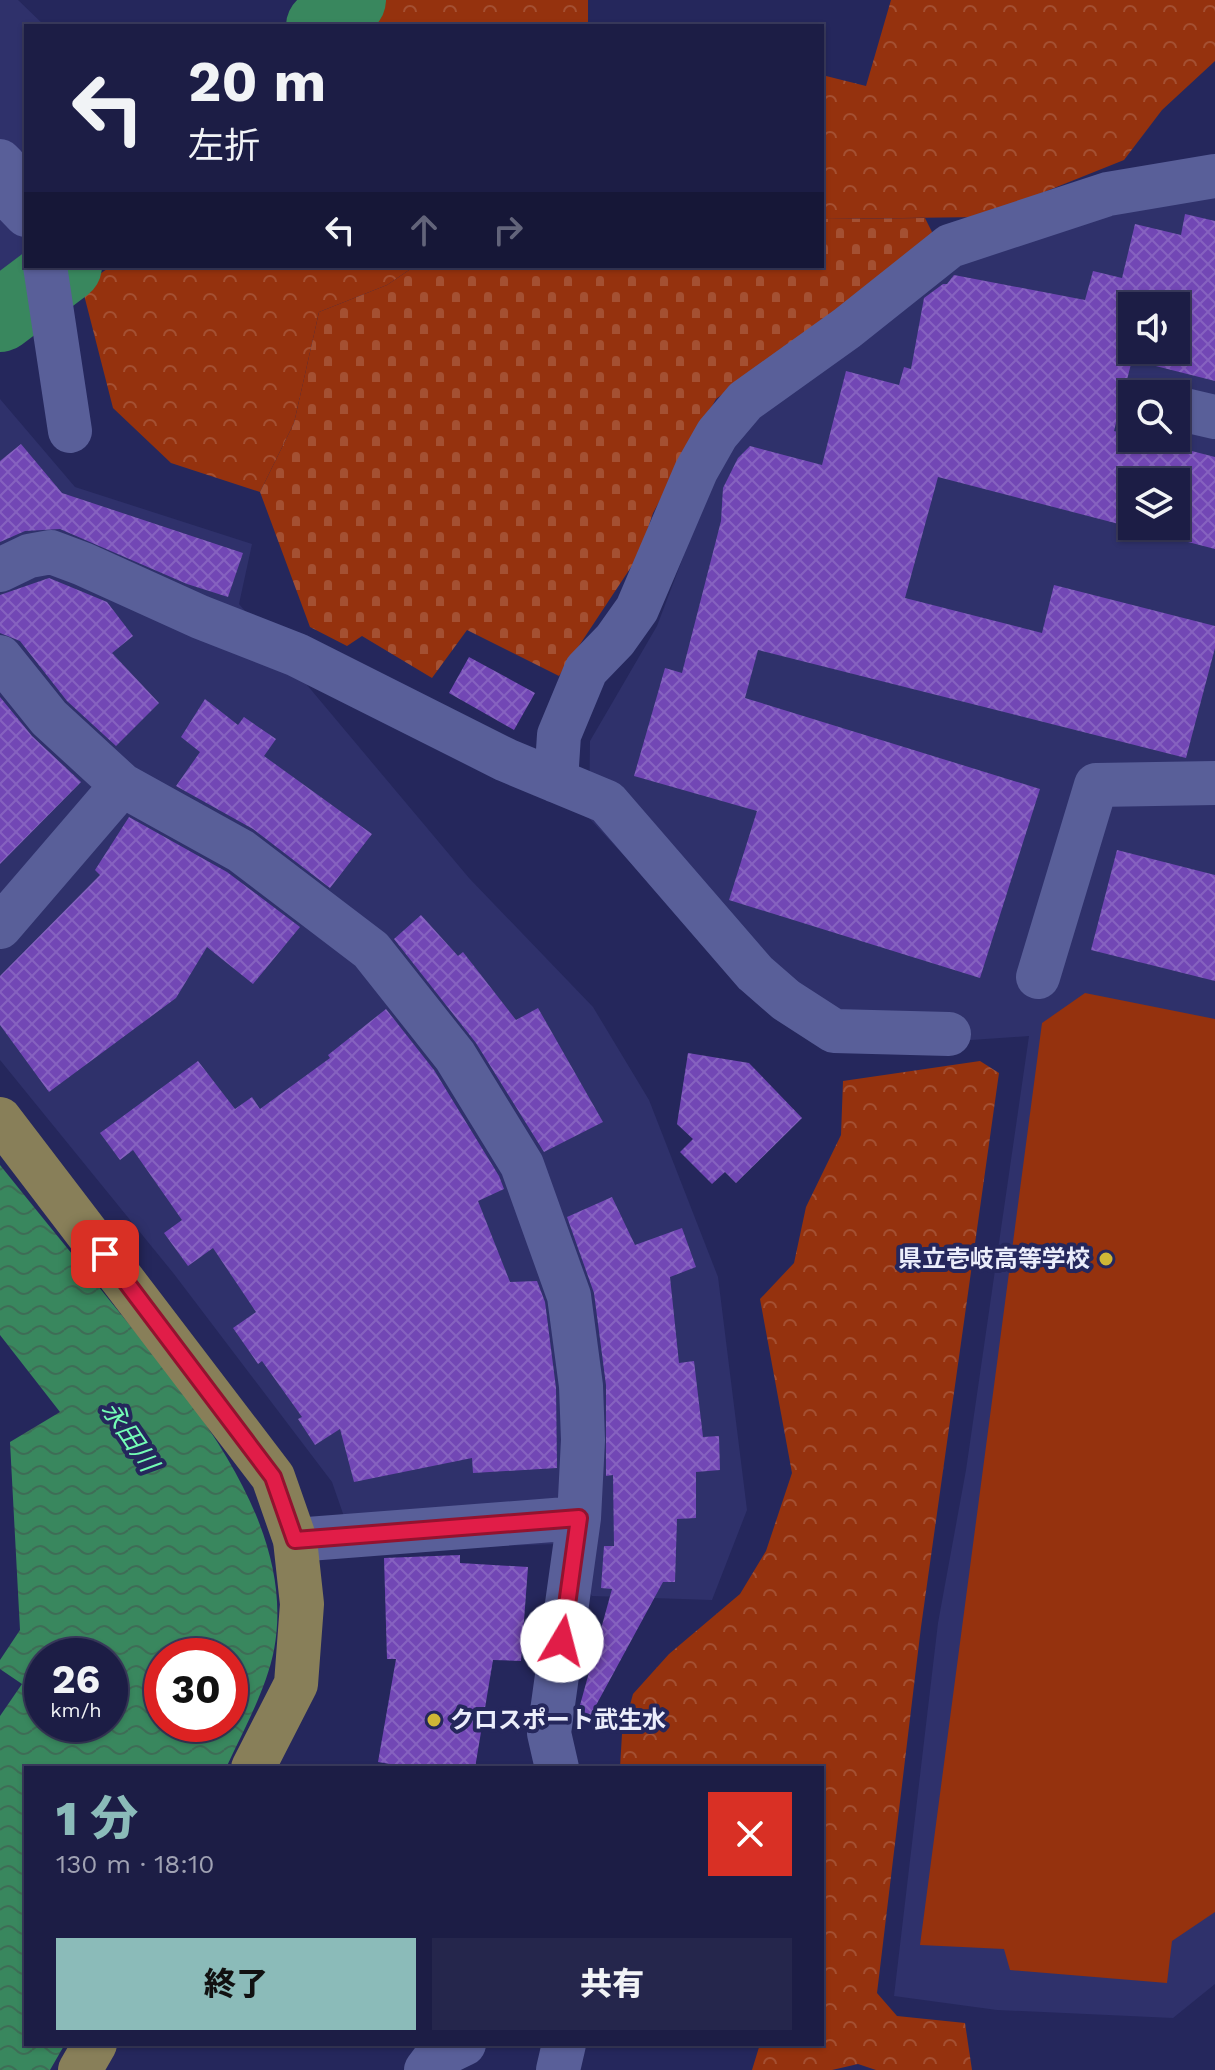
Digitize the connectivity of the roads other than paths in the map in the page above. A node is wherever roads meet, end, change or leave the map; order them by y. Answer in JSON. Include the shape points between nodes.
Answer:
{"nodes":[{"id":1,"x":0,"y":161,"type":"edge"},
{"id":2,"x":1215,"y":176,"type":"edge"},
{"id":3,"x":24,"y":213,"type":"edge"},
{"id":4,"x":45,"y":268,"type":"edge"},
{"id":5,"x":1190,"y":411,"type":"edge"},
{"id":6,"x":1215,"y":417,"type":"edge"},
{"id":7,"x":70,"y":431,"type":"dead end"},
{"id":8,"x":0,"y":570,"type":"edge"},
{"id":9,"x":0,"y":657,"type":"edge"},
{"id":10,"x":556,"y":781,"type":"junction"},
{"id":11,"x":1215,"y":783,"type":"edge"},
{"id":12,"x":122,"y":785,"type":"junction"},
{"id":13,"x":0,"y":927,"type":"edge"},
{"id":14,"x":1038,"y":977,"type":"dead end"},
{"id":15,"x":949,"y":1034,"type":"dead end"},
{"id":16,"x":0,"y":1119,"type":"edge"},
{"id":17,"x":579,"y":1518,"type":"junction"},
{"id":18,"x":295,"y":1540,"type":"junction"},
{"id":19,"x":254,"y":1766,"type":"edge"},
{"id":20,"x":557,"y":1766,"type":"edge"},
{"id":21,"x":94,"y":2046,"type":"edge"},
{"id":22,"x":460,"y":2046,"type":"edge"},
{"id":23,"x":564,"y":2046,"type":"edge"},
{"id":24,"x":80,"y":2070,"type":"edge"},
{"id":25,"x":426,"y":2070,"type":"edge"},
{"id":26,"x":558,"y":2070,"type":"edge"}],
"edges":[{"from":1,"to":3,"type":"street","via":[[5,166],[4,192]]},
{"from":2,"to":10,"type":"street","via":[[1108,194],[950,246],[745,401],[717,434],[696,471],[637,609],[586,670],[559,735]]},
{"from":4,"to":7,"type":"street"},
{"from":5,"to":6,"type":"street"},
{"from":8,"to":10,"type":"street","via":[[51,552],[83,564],[297,655]]},
{"from":9,"to":12,"type":"street","via":[[49,718]]},
{"from":10,"to":15,"type":"street","via":[[607,802],[755,973],[834,1031]]},
{"from":11,"to":14,"type":"street","via":[[1096,785]]},
{"from":12,"to":13,"type":"street"},
{"from":12,"to":17,"type":"street","via":[[241,851],[371,950],[455,1056],[495,1118],[522,1165],[569,1296],[581,1386]]},
{"from":16,"to":18,"type":"main road","via":[[273,1477]]},
{"from":17,"to":18,"type":"street"},
{"from":17,"to":20,"type":"street","via":[[549,1733]]},
{"from":18,"to":19,"type":"main road","via":[[302,1604],[296,1684]]},
{"from":21,"to":24,"type":"main road"},
{"from":22,"to":25,"type":"street","via":[[435,2058]]},
{"from":23,"to":26,"type":"street"}]}
